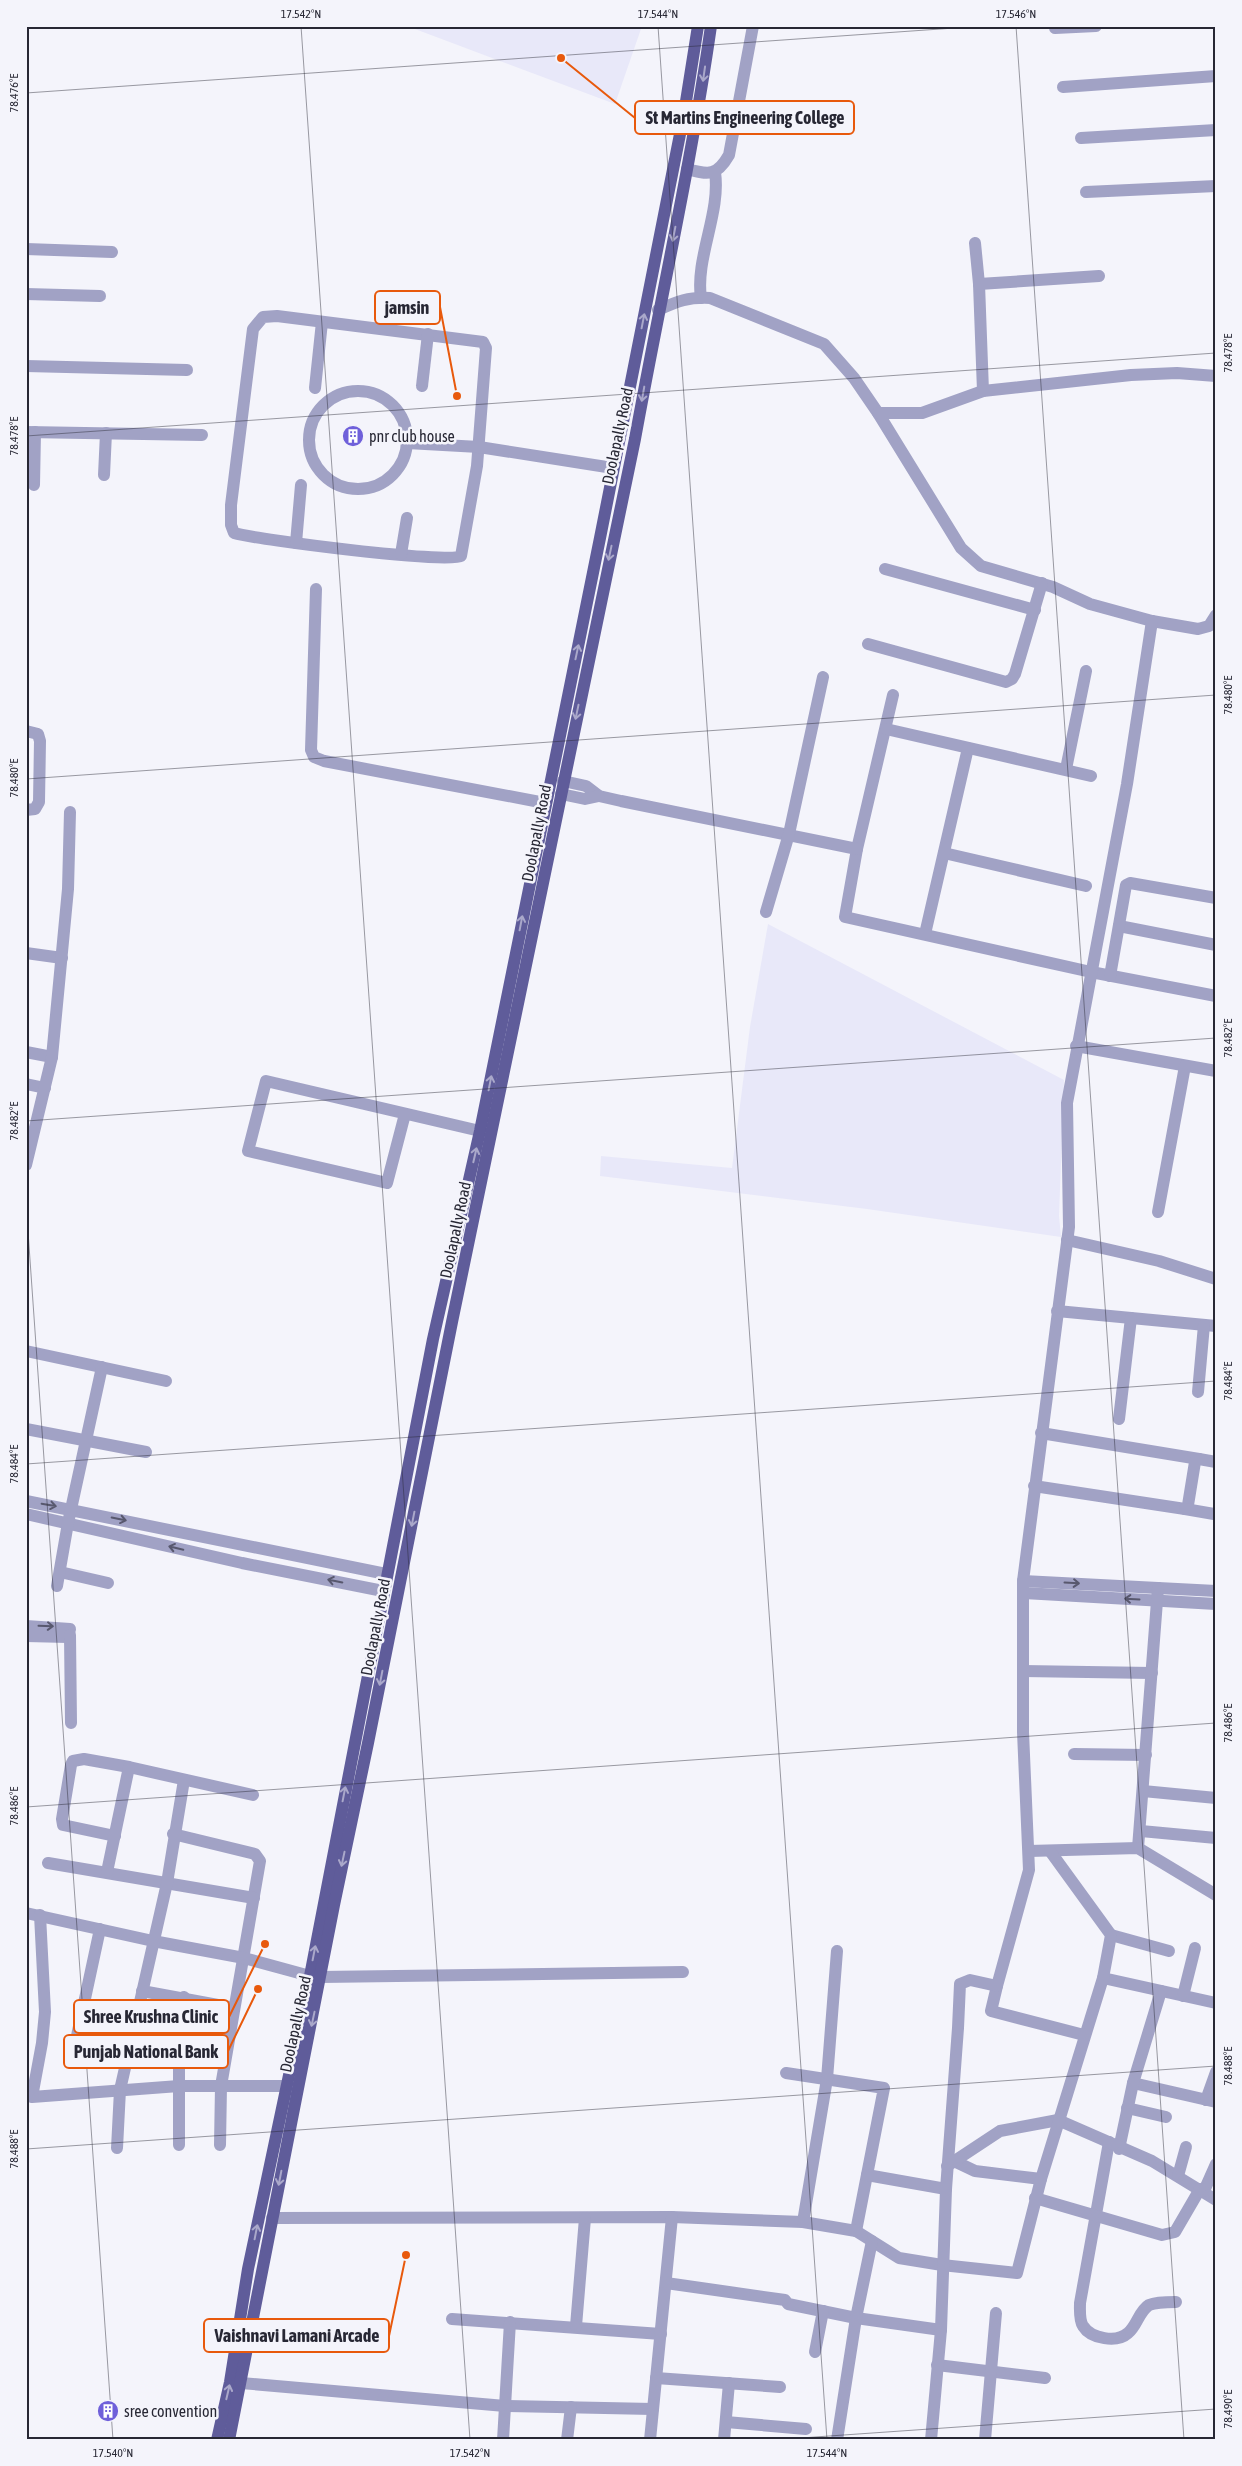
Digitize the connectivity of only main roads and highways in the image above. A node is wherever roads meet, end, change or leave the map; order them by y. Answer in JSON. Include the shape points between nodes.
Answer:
{"nodes":[{"id":1,"x":698,"y":26,"type":"edge"},
{"id":2,"x":711,"y":26,"type":"edge"},
{"id":3,"x":664,"y":211,"type":"junction"},
{"id":4,"x":678,"y":214,"type":"junction"},
{"id":5,"x":606,"y":501,"type":"junction"},
{"id":6,"x":620,"y":505,"type":"junction"},
{"id":7,"x":408,"y":1469,"type":"junction"},
{"id":8,"x":422,"y":1471,"type":"junction"},
{"id":9,"x":315,"y":1977,"type":"junction"},
{"id":10,"x":217,"y":2440,"type":"edge"},
{"id":11,"x":229,"y":2440,"type":"edge"}],
"edges":[{"from":1,"to":3,"type":"main road","name":"Doolapally Road"},
{"from":2,"to":4,"type":"main road","name":"Doolapally Road","one_way":true,"via":[[698,119]]},
{"from":3,"to":4,"type":"main road"},
{"from":5,"to":3,"type":"main road","name":"Doolapally Road","one_way":true},
{"from":4,"to":6,"type":"main road","name":"Doolapally Road","one_way":true},
{"from":5,"to":6,"type":"main road"},
{"from":7,"to":5,"type":"main road","name":"Doolapally Road","one_way":true,"via":[[480,1130]]},
{"from":6,"to":8,"type":"main road","name":"Doolapally Road","one_way":true},
{"from":7,"to":8,"type":"main road"},
{"from":9,"to":7,"type":"main road","name":"Doolapally Road","one_way":true,"via":[[383,1590]]},
{"from":8,"to":9,"type":"main road","name":"Doolapally Road","one_way":true,"via":[[334,1905]]},
{"from":10,"to":9,"type":"main road","name":"Doolapally Road","one_way":true,"via":[[285,2086]]},
{"from":9,"to":11,"type":"main road","name":"Doolapally Road","one_way":true}]}
